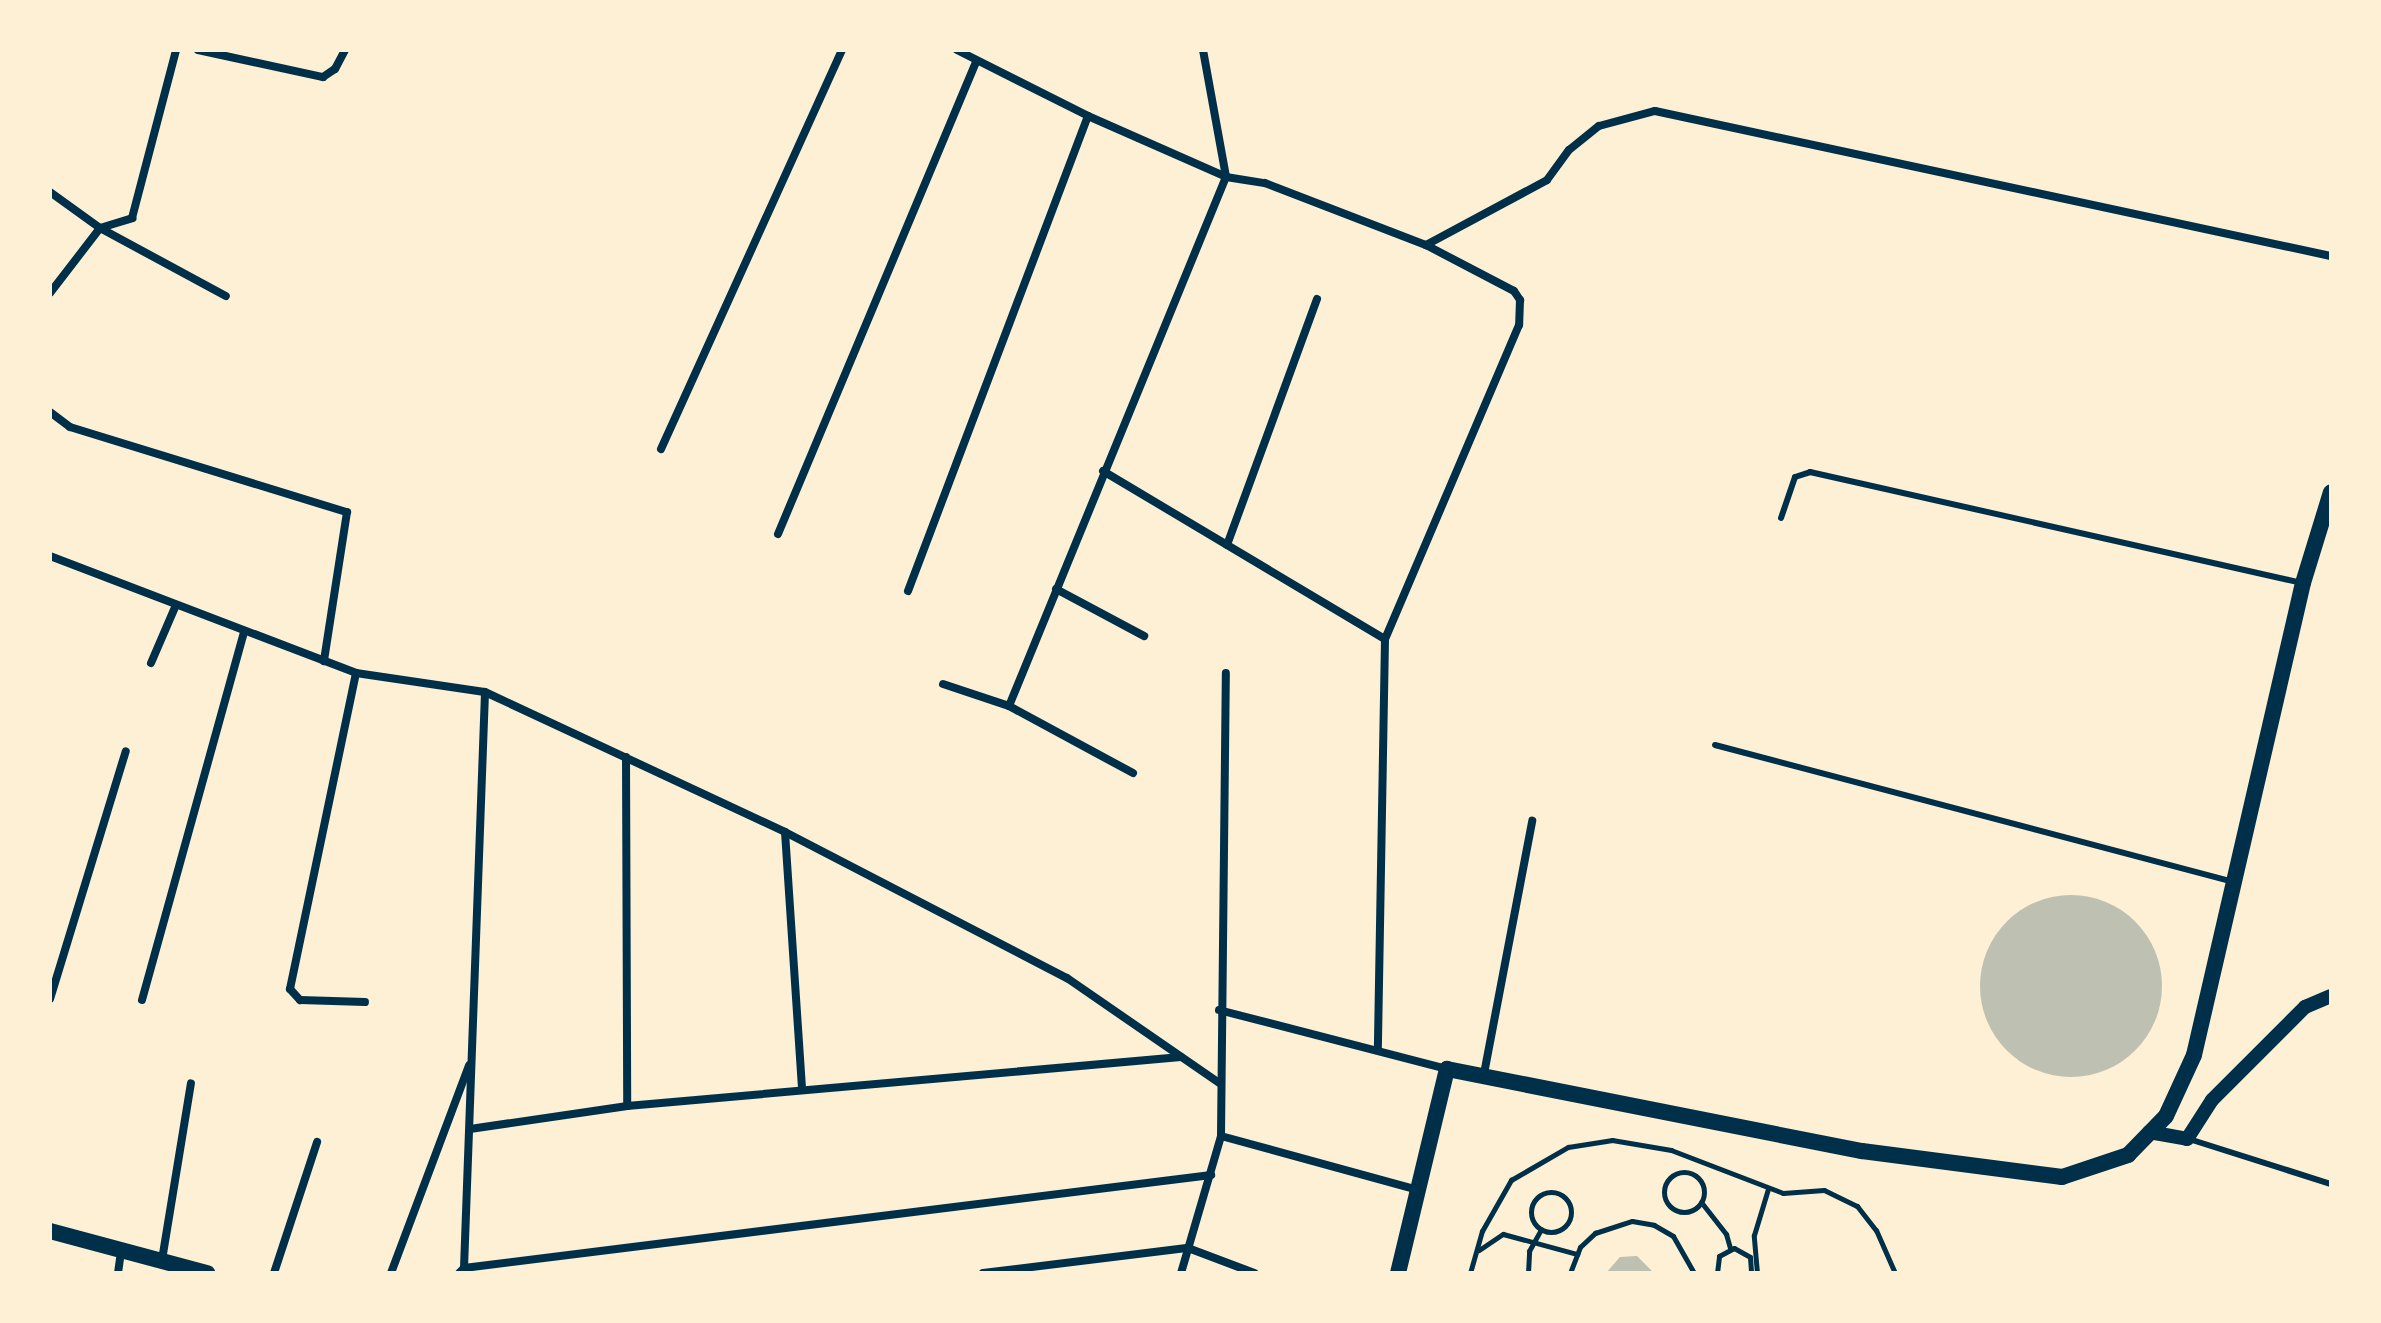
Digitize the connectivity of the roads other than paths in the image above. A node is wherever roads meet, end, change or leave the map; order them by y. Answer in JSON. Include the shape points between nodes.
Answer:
{"nodes":[{"id":1,"x":176,"y":50,"type":"edge"},
{"id":2,"x":198,"y":50,"type":"edge"},
{"id":3,"x":345,"y":50,"type":"edge"},
{"id":4,"x":842,"y":50,"type":"edge"},
{"id":5,"x":957,"y":50,"type":"edge"},
{"id":6,"x":1203,"y":50,"type":"edge"},
{"id":7,"x":976,"y":62,"type":"junction"},
{"id":8,"x":1088,"y":116,"type":"junction"},
{"id":9,"x":1226,"y":177,"type":"junction"},
{"id":10,"x":50,"y":192,"type":"edge"},
{"id":11,"x":100,"y":228,"type":"junction"},
{"id":12,"x":1426,"y":245,"type":"junction"},
{"id":13,"x":2331,"y":256,"type":"edge"},
{"id":14,"x":50,"y":293,"type":"edge"},
{"id":15,"x":226,"y":296,"type":"dead end"},
{"id":16,"x":1317,"y":299,"type":"dead end"},
{"id":17,"x":50,"y":412,"type":"edge"},
{"id":18,"x":661,"y":449,"type":"dead end"},
{"id":19,"x":1103,"y":471,"type":"junction"},
{"id":20,"x":2331,"y":492,"type":"edge"},
{"id":21,"x":1781,"y":518,"type":"dead end"},
{"id":22,"x":778,"y":534,"type":"dead end"},
{"id":23,"x":1227,"y":545,"type":"junction"},
{"id":24,"x":50,"y":556,"type":"edge"},
{"id":25,"x":2303,"y":583,"type":"junction"},
{"id":26,"x":1056,"y":589,"type":"junction"},
{"id":27,"x":908,"y":591,"type":"dead end"},
{"id":28,"x":176,"y":605,"type":"junction"},
{"id":29,"x":244,"y":631,"type":"junction"},
{"id":30,"x":1144,"y":636,"type":"dead end"},
{"id":31,"x":1385,"y":639,"type":"junction"},
{"id":32,"x":324,"y":661,"type":"junction"},
{"id":33,"x":151,"y":663,"type":"dead end"},
{"id":34,"x":356,"y":673,"type":"junction"},
{"id":35,"x":1226,"y":673,"type":"dead end"},
{"id":36,"x":943,"y":684,"type":"dead end"},
{"id":37,"x":485,"y":692,"type":"junction"},
{"id":38,"x":1009,"y":706,"type":"junction"},
{"id":39,"x":1715,"y":745,"type":"dead end"},
{"id":40,"x":126,"y":751,"type":"dead end"},
{"id":41,"x":626,"y":757,"type":"junction"},
{"id":42,"x":1133,"y":773,"type":"dead end"},
{"id":43,"x":1532,"y":821,"type":"dead end"},
{"id":44,"x":785,"y":832,"type":"junction"},
{"id":45,"x":2237,"y":882,"type":"junction"},
{"id":46,"x":2331,"y":996,"type":"edge"},
{"id":47,"x":50,"y":999,"type":"edge"},
{"id":48,"x":142,"y":1000,"type":"dead end"},
{"id":49,"x":365,"y":1002,"type":"dead end"},
{"id":50,"x":1219,"y":1010,"type":"junction"},
{"id":51,"x":1378,"y":1050,"type":"junction"},
{"id":52,"x":1182,"y":1057,"type":"junction"},
{"id":53,"x":470,"y":1061,"type":"junction"},
{"id":54,"x":1447,"y":1069,"type":"junction"},
{"id":55,"x":1483,"y":1080,"type":"junction"},
{"id":56,"x":191,"y":1083,"type":"dead end"},
{"id":57,"x":1219,"y":1083,"type":"junction"},
{"id":58,"x":802,"y":1089,"type":"junction"},
{"id":59,"x":627,"y":1106,"type":"junction"},
{"id":60,"x":470,"y":1129,"type":"junction"},
{"id":61,"x":2149,"y":1132,"type":"junction"},
{"id":62,"x":1221,"y":1136,"type":"junction"},
{"id":63,"x":2187,"y":1139,"type":"junction"},
{"id":64,"x":317,"y":1142,"type":"dead end"},
{"id":65,"x":1211,"y":1175,"type":"junction"},
{"id":66,"x":2331,"y":1184,"type":"edge"},
{"id":67,"x":1415,"y":1189,"type":"junction"},
{"id":68,"x":50,"y":1231,"type":"edge"},
{"id":69,"x":1188,"y":1248,"type":"junction"},
{"id":70,"x":121,"y":1251,"type":"junction"},
{"id":71,"x":162,"y":1261,"type":"junction"},
{"id":72,"x":462,"y":1270,"type":"edge"},
{"id":73,"x":118,"y":1273,"type":"edge"},
{"id":74,"x":207,"y":1273,"type":"edge"},
{"id":75,"x":274,"y":1273,"type":"edge"},
{"id":76,"x":391,"y":1273,"type":"edge"},
{"id":77,"x":983,"y":1273,"type":"edge"},
{"id":78,"x":1181,"y":1273,"type":"edge"},
{"id":79,"x":1254,"y":1273,"type":"edge"},
{"id":80,"x":1398,"y":1273,"type":"edge"}],
"edges":[{"from":1,"to":11,"type":"street","via":[[132,218]]},
{"from":2,"to":3,"type":"street","via":[[323,77],[335,69]]},
{"from":4,"to":18,"type":"street"},
{"from":5,"to":7,"type":"street"},
{"from":6,"to":9,"type":"street"},
{"from":7,"to":8,"type":"street"},
{"from":7,"to":22,"type":"street"},
{"from":8,"to":9,"type":"street"},
{"from":8,"to":27,"type":"street"},
{"from":9,"to":12,"type":"street","via":[[1265,183]]},
{"from":9,"to":19,"type":"street"},
{"from":10,"to":11,"type":"street"},
{"from":11,"to":14,"type":"street"},
{"from":11,"to":15,"type":"street"},
{"from":12,"to":13,"type":"street","via":[[1547,180],[1569,150],[1599,126],[1655,111]]},
{"from":12,"to":31,"type":"street","via":[[1514,291],[1521,311]]},
{"from":16,"to":23,"type":"street"},
{"from":17,"to":32,"type":"street","via":[[70,427],[347,512]]},
{"from":19,"to":23,"type":"street"},
{"from":19,"to":26,"type":"street"},
{"from":20,"to":25,"type":"main road"},
{"from":21,"to":25,"type":"lane","via":[[1795,477],[1810,472]]},
{"from":23,"to":31,"type":"street"},
{"from":24,"to":28,"type":"street"},
{"from":25,"to":45,"type":"main road"},
{"from":26,"to":30,"type":"street"},
{"from":26,"to":38,"type":"street"},
{"from":28,"to":29,"type":"street"},
{"from":28,"to":33,"type":"street"},
{"from":29,"to":32,"type":"street"},
{"from":29,"to":48,"type":"street"},
{"from":31,"to":51,"type":"street"},
{"from":32,"to":34,"type":"street"},
{"from":34,"to":37,"type":"street"},
{"from":34,"to":49,"type":"street","via":[[292,996]]},
{"from":35,"to":50,"type":"street"},
{"from":36,"to":38,"type":"street"},
{"from":37,"to":41,"type":"street"},
{"from":37,"to":53,"type":"street"},
{"from":38,"to":42,"type":"street"},
{"from":39,"to":45,"type":"lane"},
{"from":40,"to":47,"type":"street"},
{"from":41,"to":44,"type":"street"},
{"from":41,"to":59,"type":"street"},
{"from":43,"to":55,"type":"street"},
{"from":44,"to":52,"type":"street","via":[[1067,978]]},
{"from":44,"to":58,"type":"street"},
{"from":45,"to":61,"type":"main road","via":[[2194,1055],[2166,1116]]},
{"from":46,"to":63,"type":"street","via":[[2305,1007],[2212,1100]]},
{"from":50,"to":51,"type":"street"},
{"from":50,"to":57,"type":"street"},
{"from":51,"to":54,"type":"street"},
{"from":52,"to":57,"type":"street"},
{"from":52,"to":58,"type":"street"},
{"from":53,"to":60,"type":"street"},
{"from":53,"to":76,"type":"street"},
{"from":54,"to":55,"type":"main road"},
{"from":54,"to":67,"type":"main road"},
{"from":55,"to":61,"type":"main road","via":[[1862,1151],[2062,1177],[2128,1155]]},
{"from":56,"to":71,"type":"street"},
{"from":57,"to":62,"type":"street"},
{"from":58,"to":59,"type":"street"},
{"from":59,"to":60,"type":"street"},
{"from":60,"to":72,"type":"street"},
{"from":61,"to":63,"type":"street"},
{"from":62,"to":65,"type":"street"},
{"from":62,"to":67,"type":"street"},
{"from":63,"to":66,"type":"lane"},
{"from":64,"to":75,"type":"street"},
{"from":65,"to":69,"type":"street"},
{"from":65,"to":72,"type":"street"},
{"from":67,"to":80,"type":"main road"},
{"from":68,"to":70,"type":"main road"},
{"from":69,"to":77,"type":"street"},
{"from":69,"to":78,"type":"street"},
{"from":69,"to":79,"type":"street"},
{"from":70,"to":71,"type":"main road"},
{"from":70,"to":73,"type":"street"},
{"from":71,"to":74,"type":"main road"}]}
